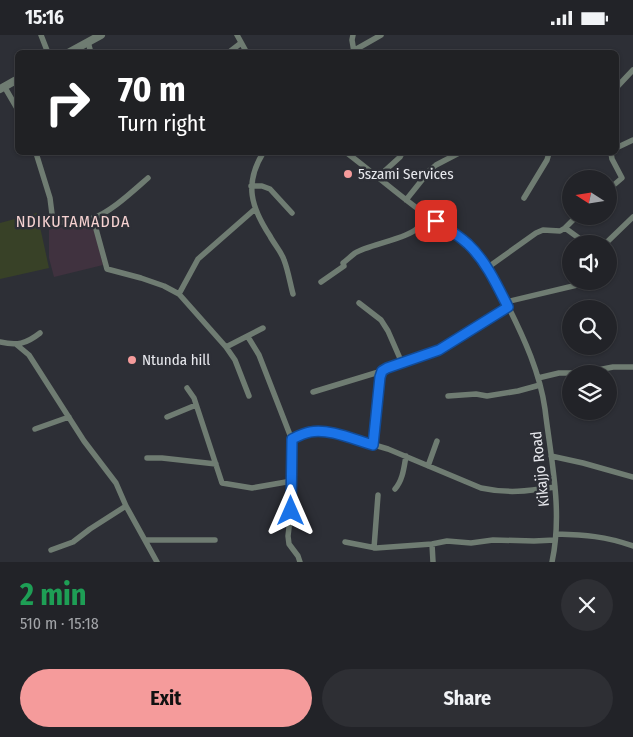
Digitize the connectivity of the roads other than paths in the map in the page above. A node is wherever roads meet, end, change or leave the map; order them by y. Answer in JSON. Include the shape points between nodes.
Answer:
{"nodes":[{"id":1,"x":41,"y":35,"type":"edge"},
{"id":2,"x":101,"y":35,"type":"edge"},
{"id":3,"x":237,"y":35,"type":"edge"},
{"id":4,"x":353,"y":35,"type":"edge"},
{"id":5,"x":381,"y":35,"type":"edge"},
{"id":6,"x":88,"y":42,"type":"junction"},
{"id":7,"x":241,"y":43,"type":"junction"},
{"id":8,"x":47,"y":50,"type":"edge"},
{"id":9,"x":73,"y":50,"type":"edge"},
{"id":10,"x":90,"y":50,"type":"edge"},
{"id":11,"x":232,"y":50,"type":"edge"},
{"id":12,"x":245,"y":50,"type":"edge"},
{"id":13,"x":353,"y":50,"type":"edge"},
{"id":14,"x":356,"y":50,"type":"edge"},
{"id":15,"x":633,"y":70,"type":"edge"},
{"id":16,"x":15,"y":81,"type":"edge"},
{"id":17,"x":619,"y":85,"type":"edge"},
{"id":18,"x":2,"y":88,"type":"edge"},
{"id":19,"x":15,"y":106,"type":"edge"},
{"id":20,"x":633,"y":140,"type":"edge"},
{"id":21,"x":619,"y":147,"type":"edge"},
{"id":22,"x":37,"y":155,"type":"edge"},
{"id":23,"x":262,"y":155,"type":"edge"},
{"id":24,"x":349,"y":155,"type":"edge"},
{"id":25,"x":401,"y":155,"type":"edge"},
{"id":26,"x":455,"y":155,"type":"edge"},
{"id":27,"x":548,"y":155,"type":"edge"},
{"id":28,"x":611,"y":155,"type":"edge"},
{"id":29,"x":618,"y":170,"type":"edge"},
{"id":30,"x":618,"y":170,"type":"edge"},
{"id":31,"x":378,"y":177,"type":"junction"},
{"id":32,"x":148,"y":178,"type":"dead end"},
{"id":33,"x":618,"y":181,"type":"edge"},
{"id":34,"x":252,"y":186,"type":"junction"},
{"id":35,"x":524,"y":198,"type":"dead end"},
{"id":36,"x":406,"y":200,"type":"junction"},
{"id":37,"x":255,"y":209,"type":"junction"},
{"id":38,"x":422,"y":212,"type":"junction"},
{"id":39,"x":292,"y":213,"type":"dead end"},
{"id":40,"x":633,"y":217,"type":"edge"},
{"id":41,"x":93,"y":218,"type":"junction"},
{"id":42,"x":568,"y":225,"type":"edge"},
{"id":43,"x":565,"y":228,"type":"junction"},
{"id":44,"x":575,"y":235,"type":"edge"},
{"id":45,"x":614,"y":235,"type":"edge"},
{"id":46,"x":488,"y":268,"type":"junction"},
{"id":47,"x":321,"y":282,"type":"dead end"},
{"id":48,"x":562,"y":290,"type":"edge"},
{"id":49,"x":178,"y":294,"type":"junction"},
{"id":50,"x":294,"y":294,"type":"dead end"},
{"id":51,"x":359,"y":303,"type":"dead end"},
{"id":52,"x":507,"y":305,"type":"junction"},
{"id":53,"x":263,"y":328,"type":"dead end"},
{"id":54,"x":40,"y":333,"type":"dead end"},
{"id":55,"x":248,"y":337,"type":"junction"},
{"id":56,"x":0,"y":342,"type":"edge"},
{"id":57,"x":17,"y":345,"type":"junction"},
{"id":58,"x":226,"y":347,"type":"junction"},
{"id":59,"x":402,"y":363,"type":"junction"},
{"id":60,"x":633,"y":367,"type":"edge"},
{"id":61,"x":382,"y":371,"type":"junction"},
{"id":62,"x":538,"y":378,"type":"junction"},
{"id":63,"x":540,"y":385,"type":"junction"},
{"id":64,"x":187,"y":387,"type":"dead end"},
{"id":65,"x":313,"y":393,"type":"dead end"},
{"id":66,"x":249,"y":396,"type":"dead end"},
{"id":67,"x":448,"y":396,"type":"dead end"},
{"id":68,"x":196,"y":405,"type":"junction"},
{"id":69,"x":69,"y":417,"type":"junction"},
{"id":70,"x":167,"y":417,"type":"dead end"},
{"id":71,"x":35,"y":429,"type":"dead end"},
{"id":72,"x":292,"y":439,"type":"junction"},
{"id":73,"x":437,"y":441,"type":"dead end"},
{"id":74,"x":373,"y":445,"type":"junction"},
{"id":75,"x":406,"y":456,"type":"junction"},
{"id":76,"x":551,"y":456,"type":"junction"},
{"id":77,"x":148,"y":459,"type":"dead end"},
{"id":78,"x":216,"y":464,"type":"junction"},
{"id":79,"x":428,"y":466,"type":"junction"},
{"id":80,"x":633,"y":477,"type":"edge"},
{"id":81,"x":292,"y":481,"type":"junction"},
{"id":82,"x":555,"y":487,"type":"junction"},
{"id":83,"x":395,"y":489,"type":"dead end"},
{"id":84,"x":378,"y":495,"type":"dead end"},
{"id":85,"x":126,"y":506,"type":"junction"},
{"id":86,"x":556,"y":537,"type":"junction"},
{"id":87,"x":146,"y":540,"type":"junction"},
{"id":88,"x":215,"y":540,"type":"dead end"},
{"id":89,"x":345,"y":542,"type":"dead end"},
{"id":90,"x":432,"y":544,"type":"junction"},
{"id":91,"x":633,"y":546,"type":"edge"},
{"id":92,"x":374,"y":548,"type":"junction"},
{"id":93,"x":52,"y":550,"type":"dead end"},
{"id":94,"x":157,"y":562,"type":"edge"},
{"id":95,"x":300,"y":562,"type":"edge"},
{"id":96,"x":433,"y":562,"type":"edge"},
{"id":97,"x":552,"y":562,"type":"edge"}],
"edges":[{"from":1,"to":8,"type":"street"},
{"from":2,"to":6,"type":"street"},
{"from":3,"to":7,"type":"street"},
{"from":4,"to":13,"type":"street"},
{"from":5,"to":14,"type":"street"},
{"from":6,"to":9,"type":"street"},
{"from":6,"to":10,"type":"street"},
{"from":7,"to":11,"type":"street"},
{"from":7,"to":12,"type":"street"},
{"from":15,"to":17,"type":"street"},
{"from":16,"to":18,"type":"street"},
{"from":18,"to":19,"type":"street"},
{"from":20,"to":21,"type":"street"},
{"from":22,"to":41,"type":"street","via":[[50,198],[53,221]]},
{"from":23,"to":34,"type":"street"},
{"from":24,"to":31,"type":"street","name":"Kikajjo Road"},
{"from":25,"to":31,"type":"street"},
{"from":26,"to":36,"type":"street","via":[[430,170]]},
{"from":27,"to":35,"type":"street"},
{"from":28,"to":30,"type":"street"},
{"from":29,"to":33,"type":"street","via":[[622,178]]},
{"from":31,"to":36,"type":"street","name":"Kikajjo Road"},
{"from":32,"to":41,"type":"street"},
{"from":34,"to":37,"type":"street"},
{"from":34,"to":39,"type":"street","via":[[270,189]]},
{"from":36,"to":38,"type":"street","name":"Kikajjo Road"},
{"from":37,"to":49,"type":"street","via":[[198,259]]},
{"from":37,"to":50,"type":"street","via":[[284,259]]},
{"from":38,"to":46,"type":"street","name":"Kikajjo Road","via":[[469,245]]},
{"from":38,"to":47,"type":"street","via":[[422,220],[416,229],[354,253],[343,263],[344,266]]},
{"from":40,"to":45,"type":"street"},
{"from":41,"to":49,"type":"street","via":[[106,269],[141,278]]},
{"from":42,"to":43,"type":"street"},
{"from":43,"to":44,"type":"street"},
{"from":43,"to":46,"type":"street","via":[[536,233]]},
{"from":46,"to":52,"type":"street","name":"Kikajjo Road"},
{"from":48,"to":52,"type":"street"},
{"from":49,"to":58,"type":"street"},
{"from":51,"to":59,"type":"street","via":[[381,320]]},
{"from":52,"to":59,"type":"street","via":[[439,350]]},
{"from":52,"to":62,"type":"street","name":"Kikajjo Road"},
{"from":53,"to":55,"type":"street"},
{"from":54,"to":57,"type":"street"},
{"from":55,"to":58,"type":"street"},
{"from":55,"to":72,"type":"street","via":[[259,355]]},
{"from":56,"to":57,"type":"street"},
{"from":57,"to":69,"type":"street","via":[[29,355]]},
{"from":58,"to":66,"type":"street","via":[[235,360]]},
{"from":59,"to":61,"type":"street"},
{"from":60,"to":62,"type":"street","via":[[559,373]]},
{"from":61,"to":65,"type":"street"},
{"from":61,"to":74,"type":"street"},
{"from":62,"to":63,"type":"street","name":"Kikajjo Road"},
{"from":63,"to":67,"type":"street","via":[[487,396]]},
{"from":63,"to":76,"type":"street","name":"Kikajjo Road"},
{"from":64,"to":68,"type":"street"},
{"from":68,"to":70,"type":"street"},
{"from":68,"to":78,"type":"street"},
{"from":69,"to":71,"type":"street"},
{"from":69,"to":85,"type":"street","via":[[116,483]]},
{"from":72,"to":74,"type":"street","via":[[316,431]]},
{"from":72,"to":81,"type":"street"},
{"from":73,"to":79,"type":"street"},
{"from":74,"to":75,"type":"street"},
{"from":75,"to":79,"type":"street"},
{"from":75,"to":83,"type":"street","via":[[399,485]]},
{"from":76,"to":80,"type":"street"},
{"from":76,"to":82,"type":"street","name":"Kikajjo Road"},
{"from":77,"to":78,"type":"street"},
{"from":78,"to":81,"type":"street","via":[[222,483],[252,487]]},
{"from":79,"to":82,"type":"street","via":[[496,491],[526,492]]},
{"from":81,"to":95,"type":"street","via":[[288,536],[289,545]]},
{"from":82,"to":86,"type":"street","name":"Kikajjo Road"},
{"from":84,"to":92,"type":"street"},
{"from":85,"to":87,"type":"street"},
{"from":85,"to":93,"type":"street","via":[[73,542]]},
{"from":86,"to":90,"type":"street","via":[[534,541],[447,541]]},
{"from":86,"to":91,"type":"street","via":[[598,536]]},
{"from":86,"to":97,"type":"street","name":"Kikajjo Road"},
{"from":87,"to":88,"type":"street"},
{"from":87,"to":94,"type":"street"},
{"from":89,"to":92,"type":"street"},
{"from":90,"to":92,"type":"street"},
{"from":90,"to":96,"type":"street"}]}
